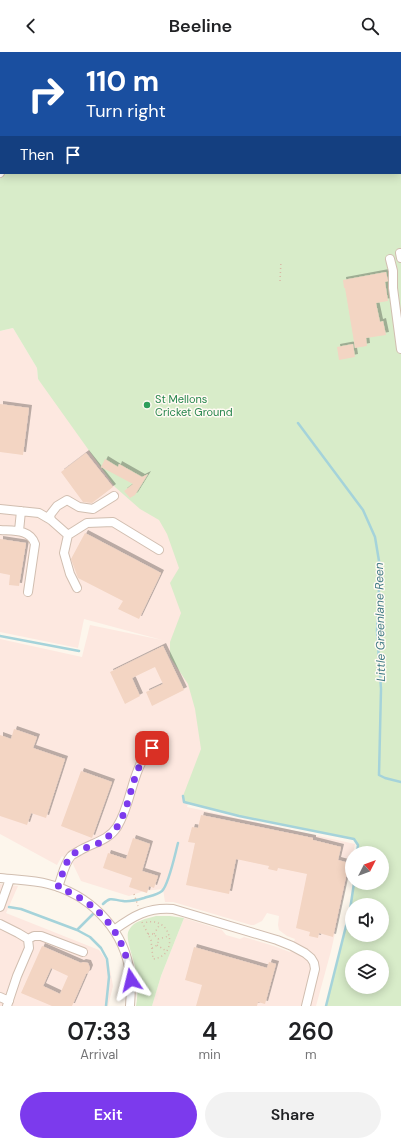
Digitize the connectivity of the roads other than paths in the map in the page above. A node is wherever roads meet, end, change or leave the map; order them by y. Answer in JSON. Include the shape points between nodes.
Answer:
{"nodes":[{"id":1,"x":390,"y":259,"type":"dead end"},
{"id":2,"x":401,"y":349,"type":"edge"},
{"id":3,"x":114,"y":496,"type":"dead end"},
{"id":4,"x":0,"y":509,"type":"edge"},
{"id":5,"x":21,"y":512,"type":"junction"},
{"id":6,"x":50,"y":520,"type":"junction"},
{"id":7,"x":0,"y":530,"type":"edge"},
{"id":8,"x":20,"y":531,"type":"junction"},
{"id":9,"x":68,"y":535,"type":"junction"},
{"id":10,"x":159,"y":550,"type":"dead end"},
{"id":11,"x":77,"y":588,"type":"dead end"},
{"id":12,"x":28,"y":592,"type":"dead end"},
{"id":13,"x":152,"y":748,"type":"dead end"},
{"id":14,"x":0,"y":878,"type":"edge"},
{"id":15,"x":10,"y":879,"type":"junction"},
{"id":16,"x":58,"y":887,"type":"junction"},
{"id":17,"x":0,"y":907,"type":"edge"},
{"id":18,"x":0,"y":924,"type":"edge"},
{"id":19,"x":114,"y":930,"type":"junction"},
{"id":20,"x":28,"y":939,"type":"junction"},
{"id":21,"x":83,"y":952,"type":"dead end"},
{"id":22,"x":0,"y":996,"type":"edge"},
{"id":23,"x":8,"y":1003,"type":"edge"},
{"id":24,"x":130,"y":1006,"type":"edge"},
{"id":25,"x":306,"y":1006,"type":"edge"}],
"edges":[{"from":1,"to":2,"type":"street"},
{"from":3,"to":6,"type":"street","via":[[93,509],[79,507],[67,500],[57,506],[50,515]]},
{"from":4,"to":5,"type":"street"},
{"from":5,"to":6,"type":"street","via":[[39,513]]},
{"from":5,"to":8,"type":"street"},
{"from":6,"to":9,"type":"street"},
{"from":7,"to":8,"type":"street"},
{"from":8,"to":12,"type":"street","via":[[33,538],[35,544]]},
{"from":9,"to":10,"type":"street","via":[[87,523],[113,522]]},
{"from":9,"to":11,"type":"street","via":[[64,553]]},
{"from":13,"to":16,"type":"street","via":[[143,760],[117,827],[99,843],[72,855]]},
{"from":14,"to":15,"type":"street"},
{"from":15,"to":16,"type":"street"},
{"from":15,"to":17,"type":"street"},
{"from":16,"to":19,"type":"street","via":[[91,905]]},
{"from":18,"to":20,"type":"street"},
{"from":19,"to":24,"type":"street","via":[[129,966]]},
{"from":19,"to":25,"type":"street","via":[[143,913],[164,908],[284,942],[305,953],[314,963],[315,975]]},
{"from":20,"to":21,"type":"street","via":[[41,936]]},
{"from":20,"to":23,"type":"street","via":[[29,948]]},
{"from":22,"to":23,"type":"street"}]}
